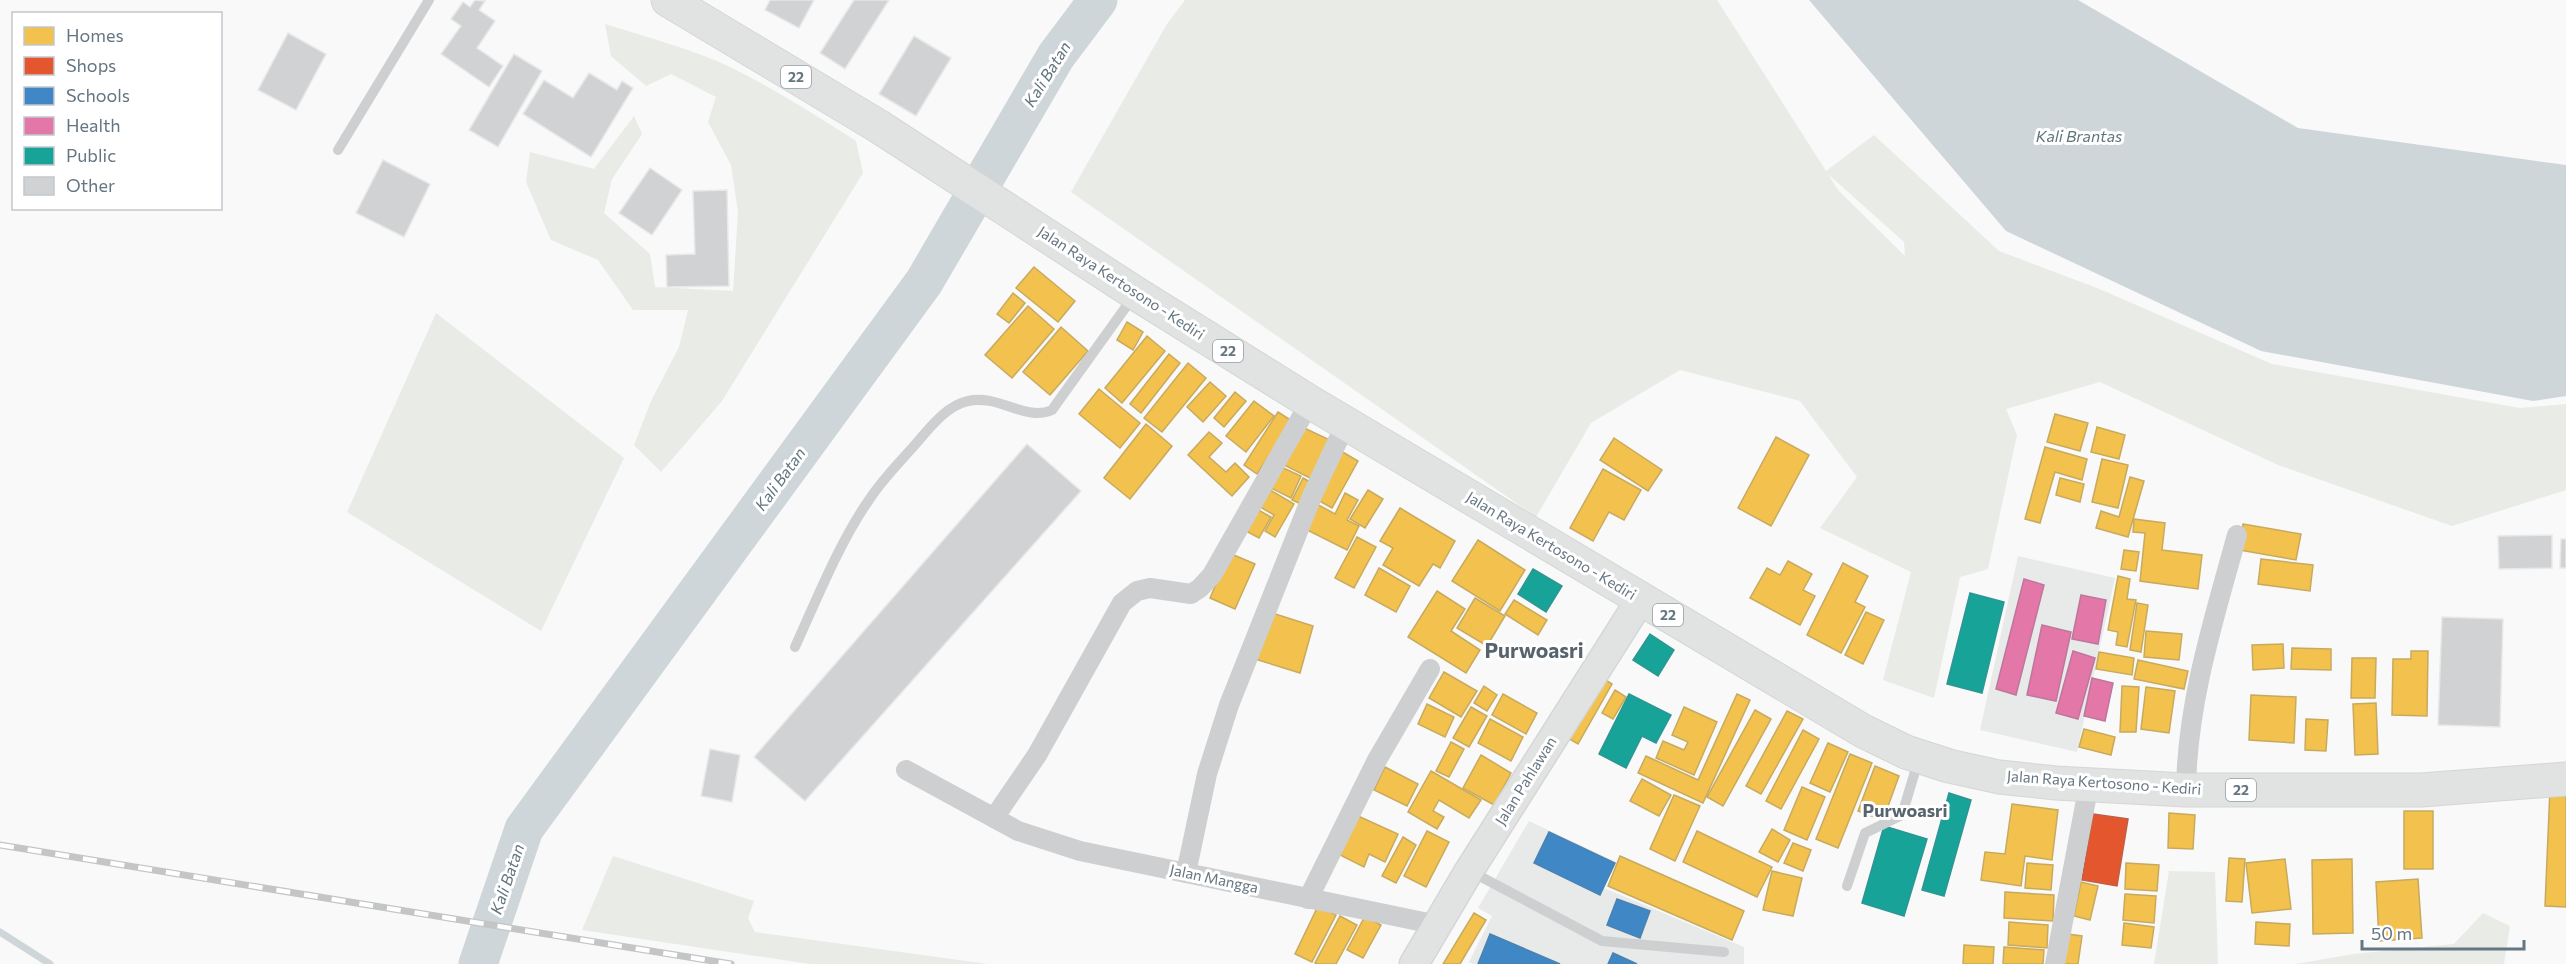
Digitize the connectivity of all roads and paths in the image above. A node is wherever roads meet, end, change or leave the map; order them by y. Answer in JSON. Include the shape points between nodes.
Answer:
{"nodes":[{"id":1,"x":429,"y":0,"type":"edge"},
{"id":2,"x":668,"y":0,"type":"edge"},
{"id":3,"x":338,"y":150,"type":"dead end"},
{"id":4,"x":1135,"y":293,"type":"junction"},
{"id":5,"x":1310,"y":402,"type":"junction"},
{"id":6,"x":1346,"y":423,"type":"junction"},
{"id":7,"x":2236,"y":535,"type":"dead end"},
{"id":8,"x":1641,"y":599,"type":"junction"},
{"id":9,"x":795,"y":647,"type":"dead end"},
{"id":10,"x":1430,"y":669,"type":"dead end"},
{"id":11,"x":1919,"y":756,"type":"junction"},
{"id":12,"x":906,"y":770,"type":"dead end"},
{"id":13,"x":2566,"y":779,"type":"edge"},
{"id":14,"x":2089,"y":784,"type":"junction"},
{"id":15,"x":2186,"y":790,"type":"junction"},
{"id":16,"x":994,"y":818,"type":"junction"},
{"id":17,"x":1469,"y":871,"type":"junction"},
{"id":18,"x":1186,"y":873,"type":"junction"},
{"id":19,"x":1846,"y":885,"type":"dead end"},
{"id":20,"x":1308,"y":899,"type":"junction"},
{"id":21,"x":1438,"y":925,"type":"junction"},
{"id":22,"x":1724,"y":952,"type":"dead end"},
{"id":23,"x":1414,"y":964,"type":"edge"},
{"id":24,"x":2055,"y":964,"type":"edge"}],
"edges":[{"from":1,"to":3,"type":"lane"},
{"from":2,"to":4,"type":"highway","name":"Jalan Raya Kertosono - Kediri","number":"22","via":[[878,126]]},
{"from":4,"to":5,"type":"highway","name":"Jalan Raya Kertosono - Kediri","number":"22"},
{"from":4,"to":9,"type":"lane","via":[[1053,410],[1031,413],[996,401],[969,401],[934,422],[869,499]]},
{"from":5,"to":6,"type":"highway","name":"Jalan Raya Kertosono - Kediri","number":"22"},
{"from":5,"to":16,"type":"street","via":[[1212,575],[1200,588],[1191,594],[1150,588],[1137,591],[1122,603],[1037,755]]},
{"from":6,"to":8,"type":"highway","name":"Jalan Raya Kertosono - Kediri","number":"22"},
{"from":6,"to":18,"type":"street","via":[[1303,518],[1229,705],[1207,774]]},
{"from":7,"to":15,"type":"street","via":[[2189,728]]},
{"from":8,"to":11,"type":"highway","name":"Jalan Raya Kertosono - Kediri","number":"22","via":[[1863,731]]},
{"from":8,"to":17,"type":"main road","name":"Jalan Pahlawan"},
{"from":10,"to":20,"type":"street","via":[[1377,760]]},
{"from":11,"to":14,"type":"highway","name":"Jalan Raya Kertosono - Kediri","number":"22","via":[[1999,777]]},
{"from":11,"to":19,"type":"lane","via":[[1902,815],[1865,833]]},
{"from":12,"to":16,"type":"street","name":"Jalan Mangga"},
{"from":13,"to":15,"type":"highway","name":"Jalan Raya Kertosono - Kediri","number":"22","via":[[2421,789]]},
{"from":14,"to":15,"type":"highway","name":"Jalan Raya Kertosono - Kediri","number":"22"},
{"from":14,"to":24,"type":"street"},
{"from":16,"to":18,"type":"street","name":"Jalan Mangga","via":[[1018,831],[1080,851]]},
{"from":17,"to":21,"type":"main road","name":"Jalan Pahlawan"},
{"from":17,"to":22,"type":"lane","via":[[1602,941]]},
{"from":18,"to":20,"type":"street","name":"Jalan Mangga"},
{"from":20,"to":21,"type":"street","name":"Jalan Mangga"},
{"from":21,"to":23,"type":"main road","name":"Jalan Pahlawan"}]}
